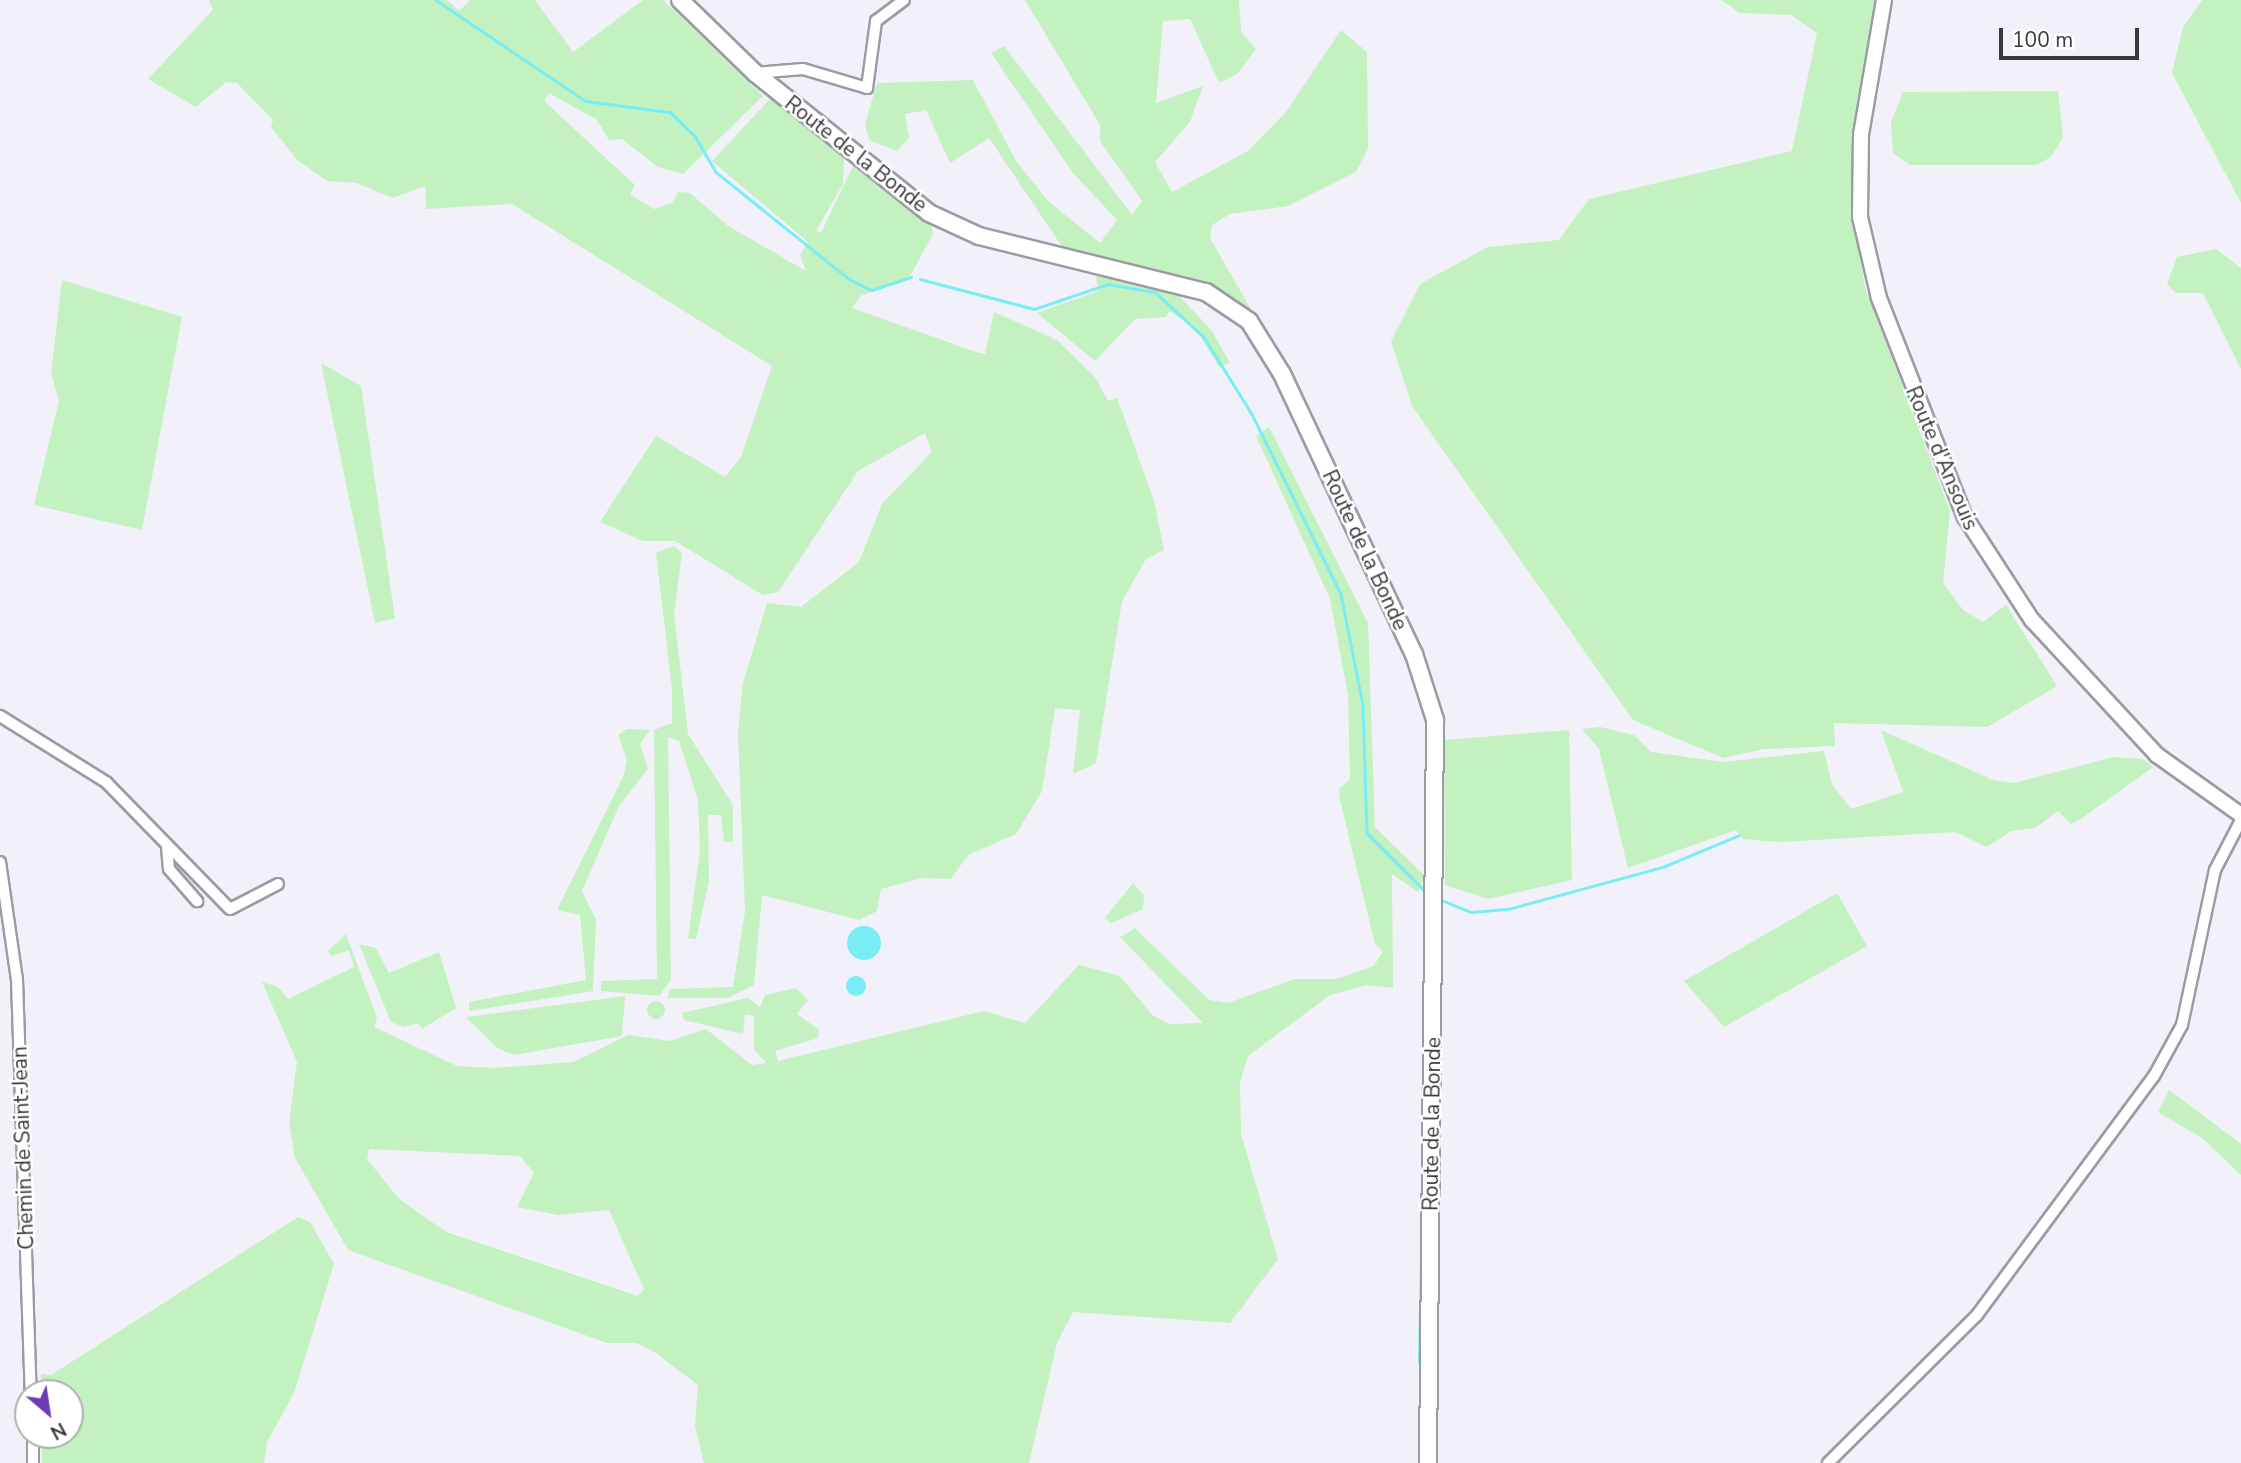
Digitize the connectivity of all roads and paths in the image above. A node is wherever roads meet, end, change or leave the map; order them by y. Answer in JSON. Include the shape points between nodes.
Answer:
{"nodes":[{"id":1,"x":680,"y":0,"type":"edge"},
{"id":2,"x":904,"y":0,"type":"edge"},
{"id":3,"x":1884,"y":0,"type":"edge"},
{"id":4,"x":755,"y":74,"type":"junction"},
{"id":5,"x":0,"y":716,"type":"edge"},
{"id":6,"x":2241,"y":818,"type":"edge"},
{"id":7,"x":167,"y":847,"type":"junction"},
{"id":8,"x":0,"y":862,"type":"edge"},
{"id":9,"x":278,"y":884,"type":"dead end"},
{"id":10,"x":197,"y":901,"type":"dead end"},
{"id":11,"x":30,"y":1379,"type":"edge"},
{"id":12,"x":1428,"y":1463,"type":"edge"},
{"id":13,"x":1828,"y":1463,"type":"edge"}],
"edges":[{"from":1,"to":4,"type":"main road","name":"Route de la Bonde"},
{"from":2,"to":4,"type":"street","via":[[876,21],[867,88],[803,69]]},
{"from":3,"to":6,"type":"street","name":"Route d'Ansouis","via":[[1861,134],[1860,217],[1879,298],[1965,517],[2003,582],[2040,629],[2157,755]]},
{"from":4,"to":12,"type":"main road","name":"Route de la Bonde","via":[[941,220],[979,236],[1206,292],[1249,321],[1282,373],[1424,679],[1437,745]]},
{"from":5,"to":7,"type":"street","via":[[106,782]]},
{"from":6,"to":13,"type":"street","via":[[2215,870],[2182,1025],[2154,1076],[1977,1315]]},
{"from":7,"to":9,"type":"street","via":[[230,909]]},
{"from":7,"to":10,"type":"street","via":[[169,869]]},
{"from":8,"to":11,"type":"street","name":"Chemin de Saint-Jean","via":[[16,980]]}]}
